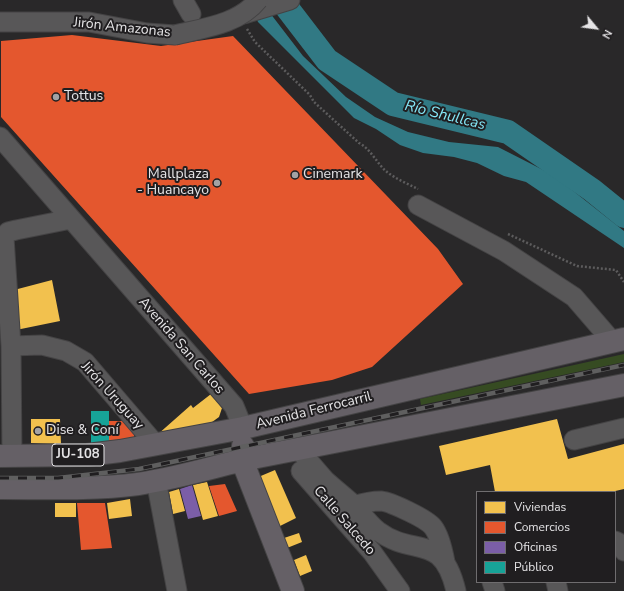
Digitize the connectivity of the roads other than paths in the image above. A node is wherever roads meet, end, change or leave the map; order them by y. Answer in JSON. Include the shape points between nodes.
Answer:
{"nodes":[{"id":1,"x":258,"y":0,"type":"edge"},
{"id":2,"x":290,"y":0,"type":"edge"},
{"id":3,"x":245,"y":20,"type":"junction"},
{"id":4,"x":0,"y":22,"type":"edge"},
{"id":5,"x":0,"y":137,"type":"edge"},
{"id":6,"x":420,"y":198,"type":"road end"},
{"id":7,"x":71,"y":219,"type":"junction"},
{"id":8,"x":618,"y":340,"type":"edge"},
{"id":9,"x":11,"y":346,"type":"junction"},
{"id":10,"x":614,"y":387,"type":"edge"},
{"id":11,"x":243,"y":428,"type":"junction"},
{"id":12,"x":624,"y":428,"type":"edge"},
{"id":13,"x":574,"y":440,"type":"dead end"},
{"id":14,"x":156,"y":445,"type":"junction"},
{"id":15,"x":292,"y":451,"type":"junction"},
{"id":16,"x":6,"y":456,"type":"edge"},
{"id":17,"x":242,"y":460,"type":"junction"},
{"id":18,"x":156,"y":480,"type":"junction"},
{"id":19,"x":0,"y":488,"type":"edge"},
{"id":20,"x":354,"y":506,"type":"junction"},
{"id":21,"x":616,"y":542,"type":"edge"},
{"id":22,"x":624,"y":551,"type":"edge"},
{"id":23,"x":445,"y":562,"type":"junction"},
{"id":24,"x":177,"y":591,"type":"edge"},
{"id":25,"x":293,"y":591,"type":"edge"},
{"id":26,"x":400,"y":591,"type":"edge"},
{"id":27,"x":456,"y":591,"type":"edge"}],
"edges":[{"from":1,"to":3,"type":"street","name":"Jirón Amazonas","bridge":true},
{"from":2,"to":3,"type":"street"},
{"from":3,"to":4,"type":"street","name":"Jirón Amazonas","bridge":true,"via":[[176,35],[147,34],[89,22]]},
{"from":5,"to":7,"type":"street","name":"Avenida San Carlos"},
{"from":6,"to":8,"type":"street","via":[[574,297]]},
{"from":7,"to":9,"type":"street","via":[[8,232],[4,237]]},
{"from":7,"to":11,"type":"street","name":"Avenida San Carlos","via":[[234,406]]},
{"from":8,"to":11,"type":"main road","name":"Avenida Ferrocarril"},
{"from":9,"to":14,"type":"street","name":"Jirón Uruguay","via":[[42,345],[66,351],[85,362]]},
{"from":9,"to":16,"type":"street"},
{"from":10,"to":15,"type":"main road"},
{"from":11,"to":14,"type":"main road","name":"Avenida Ferrocarril"},
{"from":11,"to":17,"type":"main road","name":"Avenida San Carlos"},
{"from":12,"to":13,"type":"street"},
{"from":14,"to":16,"type":"main road","name":"Avenida Ferrocarril","number":"JU-108","via":[[87,455]]},
{"from":15,"to":17,"type":"main road"},
{"from":15,"to":20,"type":"street"},
{"from":15,"to":26,"type":"street","name":"Calle Salcedo"},
{"from":17,"to":18,"type":"main road"},
{"from":17,"to":25,"type":"main road","name":"Avenida San Carlos"},
{"from":18,"to":19,"type":"main road","number":"JU-108","via":[[85,488]]},
{"from":18,"to":24,"type":"street"},
{"from":20,"to":23,"type":"street","via":[[378,531],[397,542],[432,551]]},
{"from":20,"to":23,"type":"street","via":[[371,501],[383,501],[426,521],[437,534]]},
{"from":21,"to":22,"type":"street"},
{"from":23,"to":27,"type":"street","via":[[452,573]]}]}
